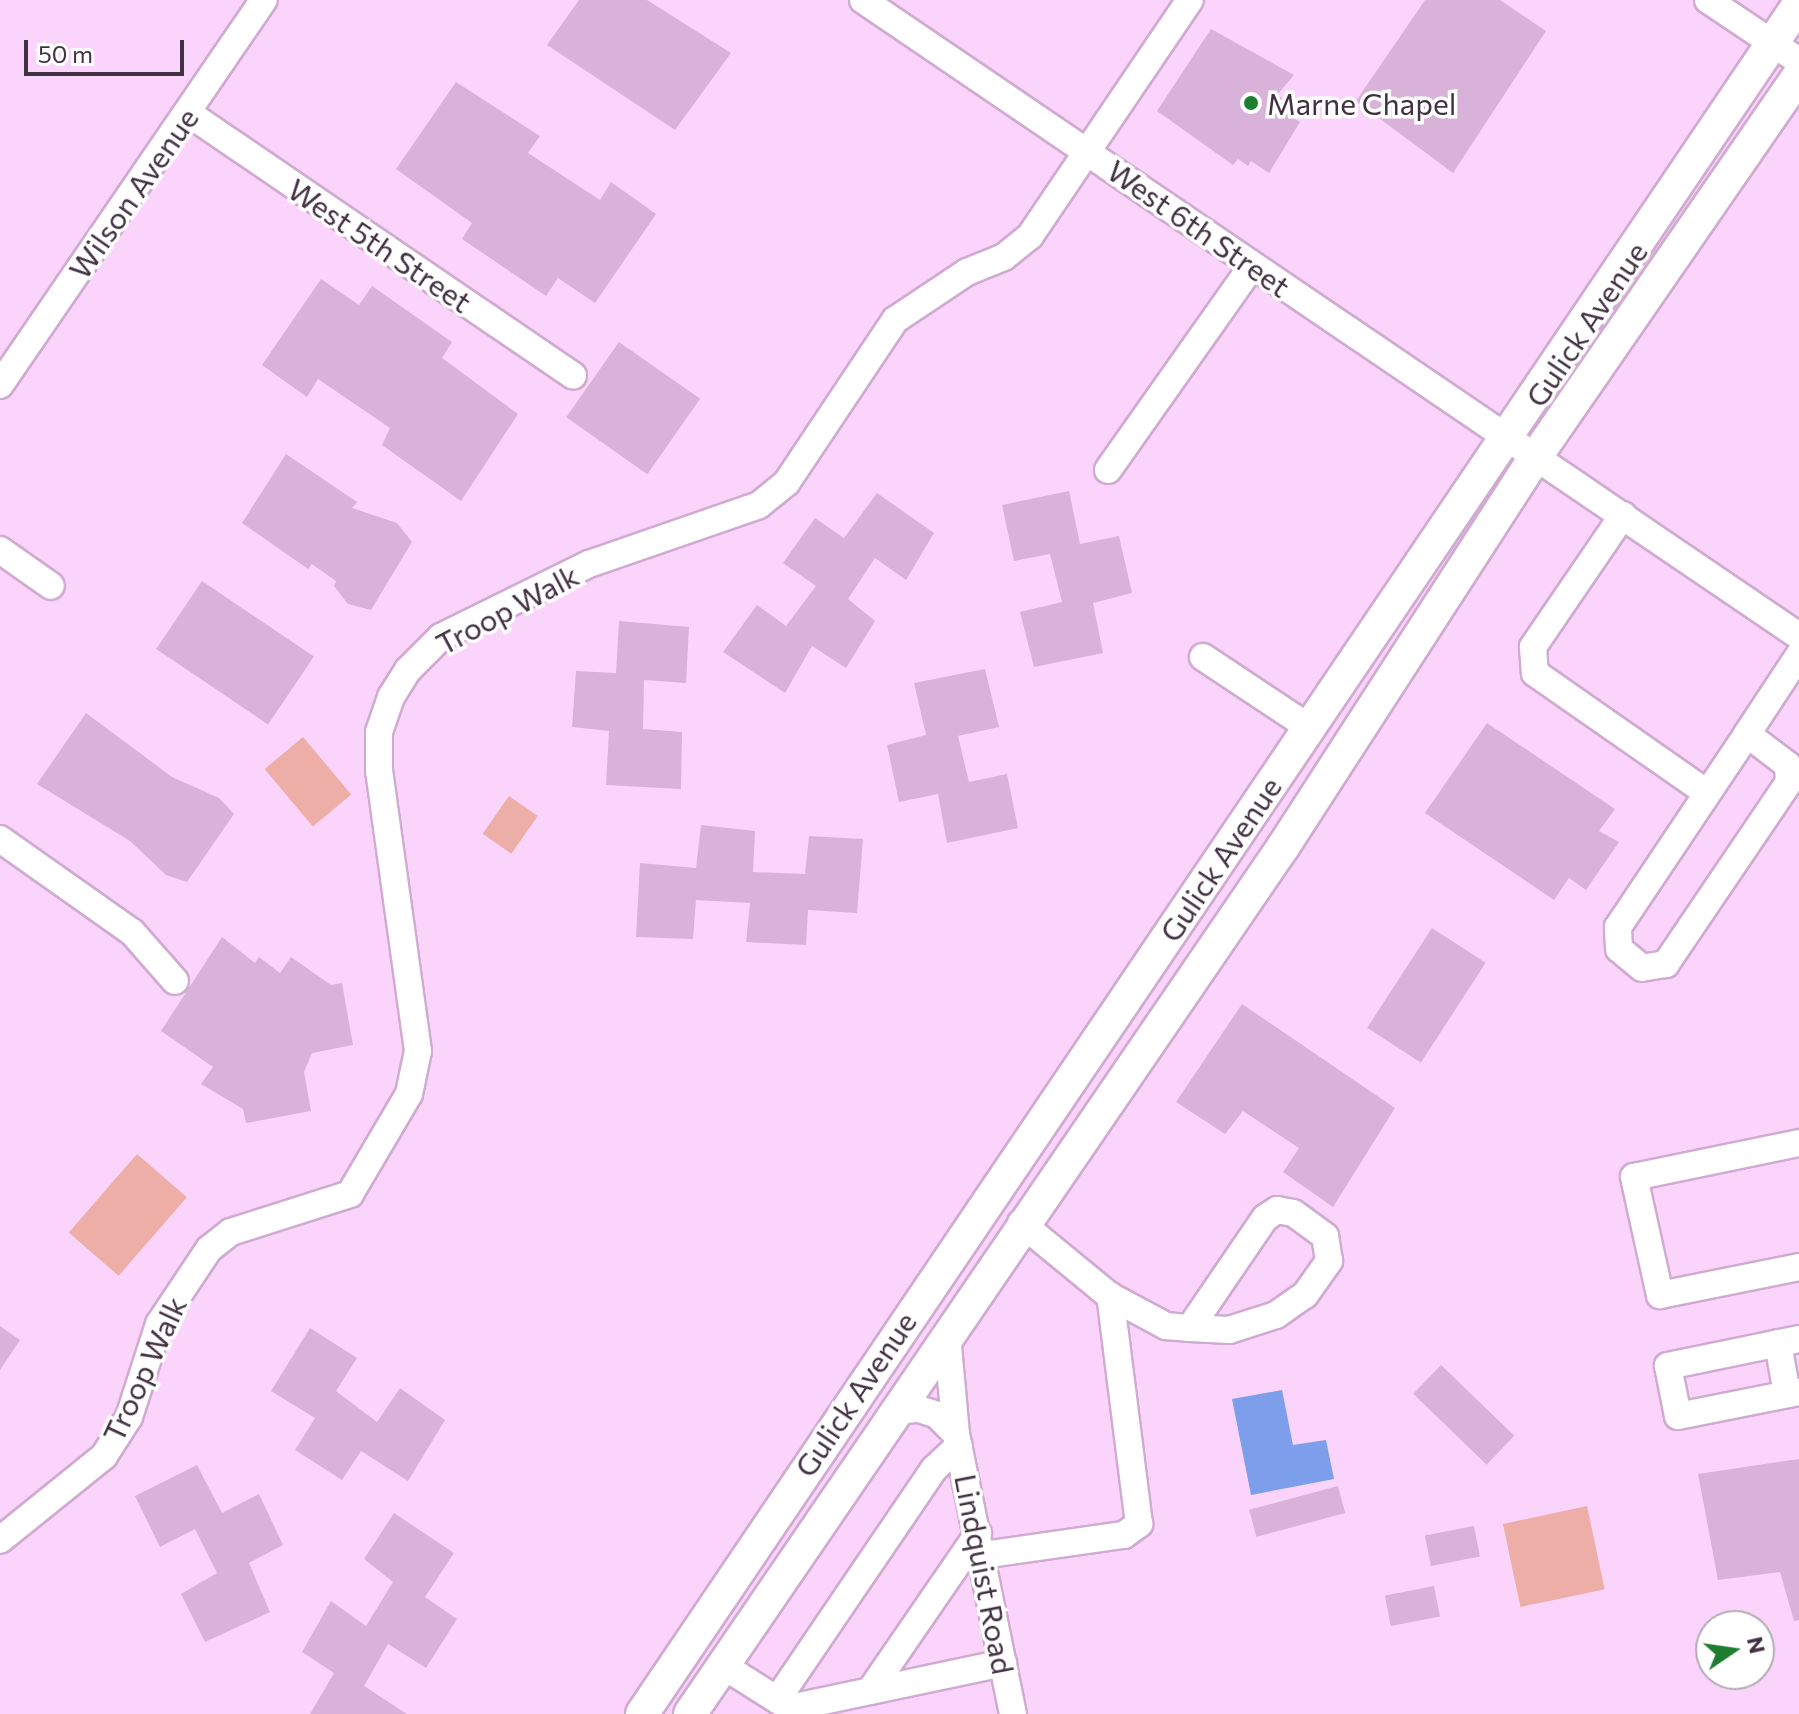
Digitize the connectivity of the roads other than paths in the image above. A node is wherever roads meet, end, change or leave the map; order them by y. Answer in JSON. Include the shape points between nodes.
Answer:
{"nodes":[{"id":1,"x":264,"y":0,"type":"edge"},
{"id":2,"x":1190,"y":0,"type":"edge"},
{"id":3,"x":1708,"y":0,"type":"edge"},
{"id":4,"x":875,"y":3,"type":"edge"},
{"id":5,"x":1799,"y":4,"type":"edge"},
{"id":6,"x":1786,"y":52,"type":"edge"},
{"id":7,"x":1799,"y":76,"type":"edge"},
{"id":8,"x":188,"y":113,"type":"junction"},
{"id":9,"x":1088,"y":149,"type":"junction"},
{"id":10,"x":1252,"y":266,"type":"junction"},
{"id":11,"x":573,"y":376,"type":"dead end"},
{"id":12,"x":0,"y":385,"type":"edge"},
{"id":13,"x":1508,"y":440,"type":"junction"},
{"id":14,"x":1535,"y":458,"type":"junction"},
{"id":15,"x":1108,"y":470,"type":"dead end"},
{"id":16,"x":1623,"y":515,"type":"junction"},
{"id":17,"x":0,"y":550,"type":"edge"},
{"id":18,"x":51,"y":586,"type":"dead end"},
{"id":19,"x":1799,"y":636,"type":"edge"},
{"id":20,"x":1799,"y":655,"type":"edge"},
{"id":21,"x":1203,"y":657,"type":"dead end"},
{"id":22,"x":1310,"y":728,"type":"junction"},
{"id":23,"x":1747,"y":734,"type":"junction"},
{"id":24,"x":1707,"y":793,"type":"junction"},
{"id":25,"x":0,"y":839,"type":"edge"},
{"id":26,"x":175,"y":981,"type":"dead end"},
{"id":27,"x":1799,"y":1143,"type":"edge"},
{"id":28,"x":1021,"y":1223,"type":"junction"},
{"id":29,"x":1799,"y":1267,"type":"edge"},
{"id":30,"x":1110,"y":1296,"type":"junction"},
{"id":31,"x":1190,"y":1328,"type":"junction"},
{"id":32,"x":947,"y":1335,"type":"junction"},
{"id":33,"x":1788,"y":1341,"type":"edge"},
{"id":34,"x":1793,"y":1393,"type":"edge"},
{"id":35,"x":895,"y":1411,"type":"junction"},
{"id":36,"x":958,"y":1440,"type":"junction"},
{"id":37,"x":0,"y":1540,"type":"edge"},
{"id":38,"x":980,"y":1544,"type":"junction"},
{"id":39,"x":1003,"y":1663,"type":"junction"},
{"id":40,"x":722,"y":1665,"type":"junction"},
{"id":41,"x":870,"y":1691,"type":"junction"},
{"id":42,"x":788,"y":1706,"type":"edge"},
{"id":43,"x":642,"y":1714,"type":"edge"},
{"id":44,"x":690,"y":1714,"type":"edge"},
{"id":45,"x":1013,"y":1714,"type":"edge"}],
"edges":[{"from":1,"to":8,"type":"street","name":"Wilson Avenue"},
{"from":2,"to":9,"type":"street","name":"Troop Walk"},
{"from":3,"to":6,"type":"street"},
{"from":4,"to":9,"type":"street","name":"West 6th Street"},
{"from":5,"to":6,"type":"main road","name":"Gulick Avenue"},
{"from":6,"to":13,"type":"main road","name":"Gulick Avenue"},
{"from":7,"to":14,"type":"main road","name":"Gulick Avenue"},
{"from":8,"to":11,"type":"street","name":"West 5th Street"},
{"from":8,"to":12,"type":"street","name":"Wilson Avenue"},
{"from":9,"to":10,"type":"street","name":"West 6th Street"},
{"from":9,"to":37,"type":"street","name":"Troop Walk","via":[[1030,236],[1004,257],[967,272],[895,320],[795,471],[759,505],[589,564],[441,637],[408,670],[379,732],[379,771],[418,1051],[409,1094],[350,1194],[231,1232],[209,1249],[159,1324],[129,1417],[104,1456]]},
{"from":10,"to":13,"type":"street","name":"West 6th Street"},
{"from":10,"to":15,"type":"street"},
{"from":13,"to":14,"type":"street","name":"West 6th Street"},
{"from":13,"to":22,"type":"main road","name":"Gulick Avenue"},
{"from":14,"to":16,"type":"street","name":"West 6th Street"},
{"from":14,"to":28,"type":"main road","name":"Gulick Avenue","via":[[1283,847]]},
{"from":16,"to":19,"type":"street","name":"West 6th Street"},
{"from":16,"to":24,"type":"street","via":[[1533,647],[1535,673]]},
{"from":17,"to":18,"type":"street"},
{"from":20,"to":23,"type":"street"},
{"from":21,"to":22,"type":"street"},
{"from":22,"to":43,"type":"main road","name":"Gulick Avenue"},
{"from":23,"to":24,"type":"street"},
{"from":23,"to":24,"type":"street","via":[[1788,765],[1789,782],[1666,964],[1642,968],[1619,949],[1618,927]]},
{"from":25,"to":26,"type":"street","via":[[132,932]]},
{"from":27,"to":29,"type":"street","via":[[1634,1177],[1660,1295]]},
{"from":28,"to":30,"type":"street"},
{"from":28,"to":32,"type":"main road","name":"Gulick Avenue"},
{"from":30,"to":31,"type":"street","via":[[1166,1326]]},
{"from":30,"to":38,"type":"street","via":[[1139,1524],[1124,1535]]},
{"from":31,"to":31,"type":"street","via":[[1229,1330],[1276,1315],[1305,1295],[1329,1261],[1325,1236],[1293,1213],[1277,1210],[1265,1218]]},
{"from":32,"to":35,"type":"main road","name":"Gulick Avenue"},
{"from":32,"to":36,"type":"street","name":"Lindquist Road"},
{"from":33,"to":34,"type":"street"},
{"from":33,"to":34,"type":"street","via":[[1668,1366],[1678,1416]]},
{"from":35,"to":36,"type":"street","name":"Lindquist Road","via":[[919,1409],[937,1415]]},
{"from":35,"to":40,"type":"main road","name":"Gulick Avenue"},
{"from":36,"to":38,"type":"street","name":"Lindquist Road"},
{"from":36,"to":42,"type":"street","via":[[934,1469]]},
{"from":38,"to":39,"type":"street","name":"Lindquist Road"},
{"from":38,"to":41,"type":"street"},
{"from":39,"to":41,"type":"street"},
{"from":39,"to":45,"type":"street","name":"Lindquist Road"},
{"from":40,"to":42,"type":"street"},
{"from":40,"to":44,"type":"main road","name":"Gulick Avenue"},
{"from":41,"to":42,"type":"street"}]}
